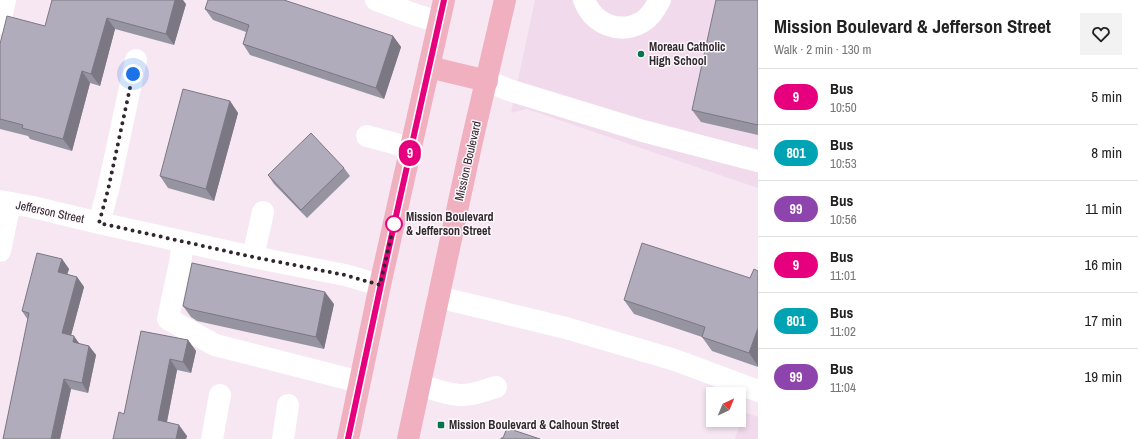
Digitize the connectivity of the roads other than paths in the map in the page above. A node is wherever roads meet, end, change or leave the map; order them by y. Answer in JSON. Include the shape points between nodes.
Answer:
{"nodes":[{"id":1,"x":5,"y":0,"type":"edge"},
{"id":2,"x":376,"y":0,"type":"edge"},
{"id":3,"x":444,"y":0,"type":"edge"},
{"id":4,"x":505,"y":0,"type":"edge"},
{"id":5,"x":584,"y":0,"type":"edge"},
{"id":6,"x":660,"y":0,"type":"edge"},
{"id":7,"x":439,"y":22,"type":"junction"},
{"id":8,"x":0,"y":23,"type":"edge"},
{"id":9,"x":136,"y":60,"type":"dead end"},
{"id":10,"x":429,"y":68,"type":"junction"},
{"id":11,"x":487,"y":81,"type":"junction"},
{"id":12,"x":367,"y":136,"type":"dead end"},
{"id":13,"x":411,"y":148,"type":"junction"},
{"id":14,"x":758,"y":161,"type":"edge"},
{"id":15,"x":5,"y":202,"type":"edge"},
{"id":16,"x":263,"y":212,"type":"dead end"},
{"id":17,"x":99,"y":223,"type":"junction"},
{"id":18,"x":183,"y":242,"type":"junction"},
{"id":19,"x":0,"y":251,"type":"edge"},
{"id":20,"x":253,"y":257,"type":"junction"},
{"id":21,"x":380,"y":285,"type":"junction"},
{"id":22,"x":438,"y":297,"type":"junction"},
{"id":23,"x":360,"y":382,"type":"junction"},
{"id":24,"x":420,"y":385,"type":"junction"},
{"id":25,"x":496,"y":387,"type":"dead end"},
{"id":26,"x":758,"y":391,"type":"edge"},
{"id":27,"x":220,"y":395,"type":"dead end"},
{"id":28,"x":288,"y":405,"type":"dead end"},
{"id":29,"x":212,"y":439,"type":"edge"},
{"id":30,"x":283,"y":439,"type":"edge"},
{"id":31,"x":348,"y":439,"type":"edge"},
{"id":32,"x":408,"y":439,"type":"edge"}],
"edges":[{"from":1,"to":8,"type":"street"},
{"from":2,"to":7,"type":"street"},
{"from":3,"to":7,"type":"main road"},
{"from":4,"to":11,"type":"main road","name":"Mission Boulevard"},
{"from":5,"to":6,"type":"street","via":[[594,17],[604,24],[616,27],[630,26],[643,21],[654,12]]},
{"from":7,"to":10,"type":"main road"},
{"from":9,"to":17,"type":"street"},
{"from":10,"to":11,"type":"main road"},
{"from":10,"to":13,"type":"main road"},
{"from":11,"to":14,"type":"street","via":[[643,130]]},
{"from":11,"to":22,"type":"main road","name":"Mission Boulevard"},
{"from":12,"to":13,"type":"street"},
{"from":13,"to":21,"type":"main road"},
{"from":15,"to":17,"type":"street","name":"Jefferson Street"},
{"from":15,"to":19,"type":"street"},
{"from":16,"to":20,"type":"street"},
{"from":17,"to":18,"type":"street","name":"Jefferson Street"},
{"from":18,"to":20,"type":"street","name":"Jefferson Street"},
{"from":18,"to":23,"type":"street","via":[[168,319],[215,345]]},
{"from":20,"to":21,"type":"street","name":"Jefferson Street","via":[[345,275]]},
{"from":21,"to":23,"type":"main road"},
{"from":22,"to":24,"type":"main road","name":"Mission Boulevard"},
{"from":22,"to":26,"type":"street","via":[[566,328],[675,360]]},
{"from":23,"to":31,"type":"main road"},
{"from":24,"to":25,"type":"street","via":[[460,395]]},
{"from":24,"to":32,"type":"main road","name":"Mission Boulevard"},
{"from":27,"to":29,"type":"street"},
{"from":28,"to":30,"type":"street"}]}
